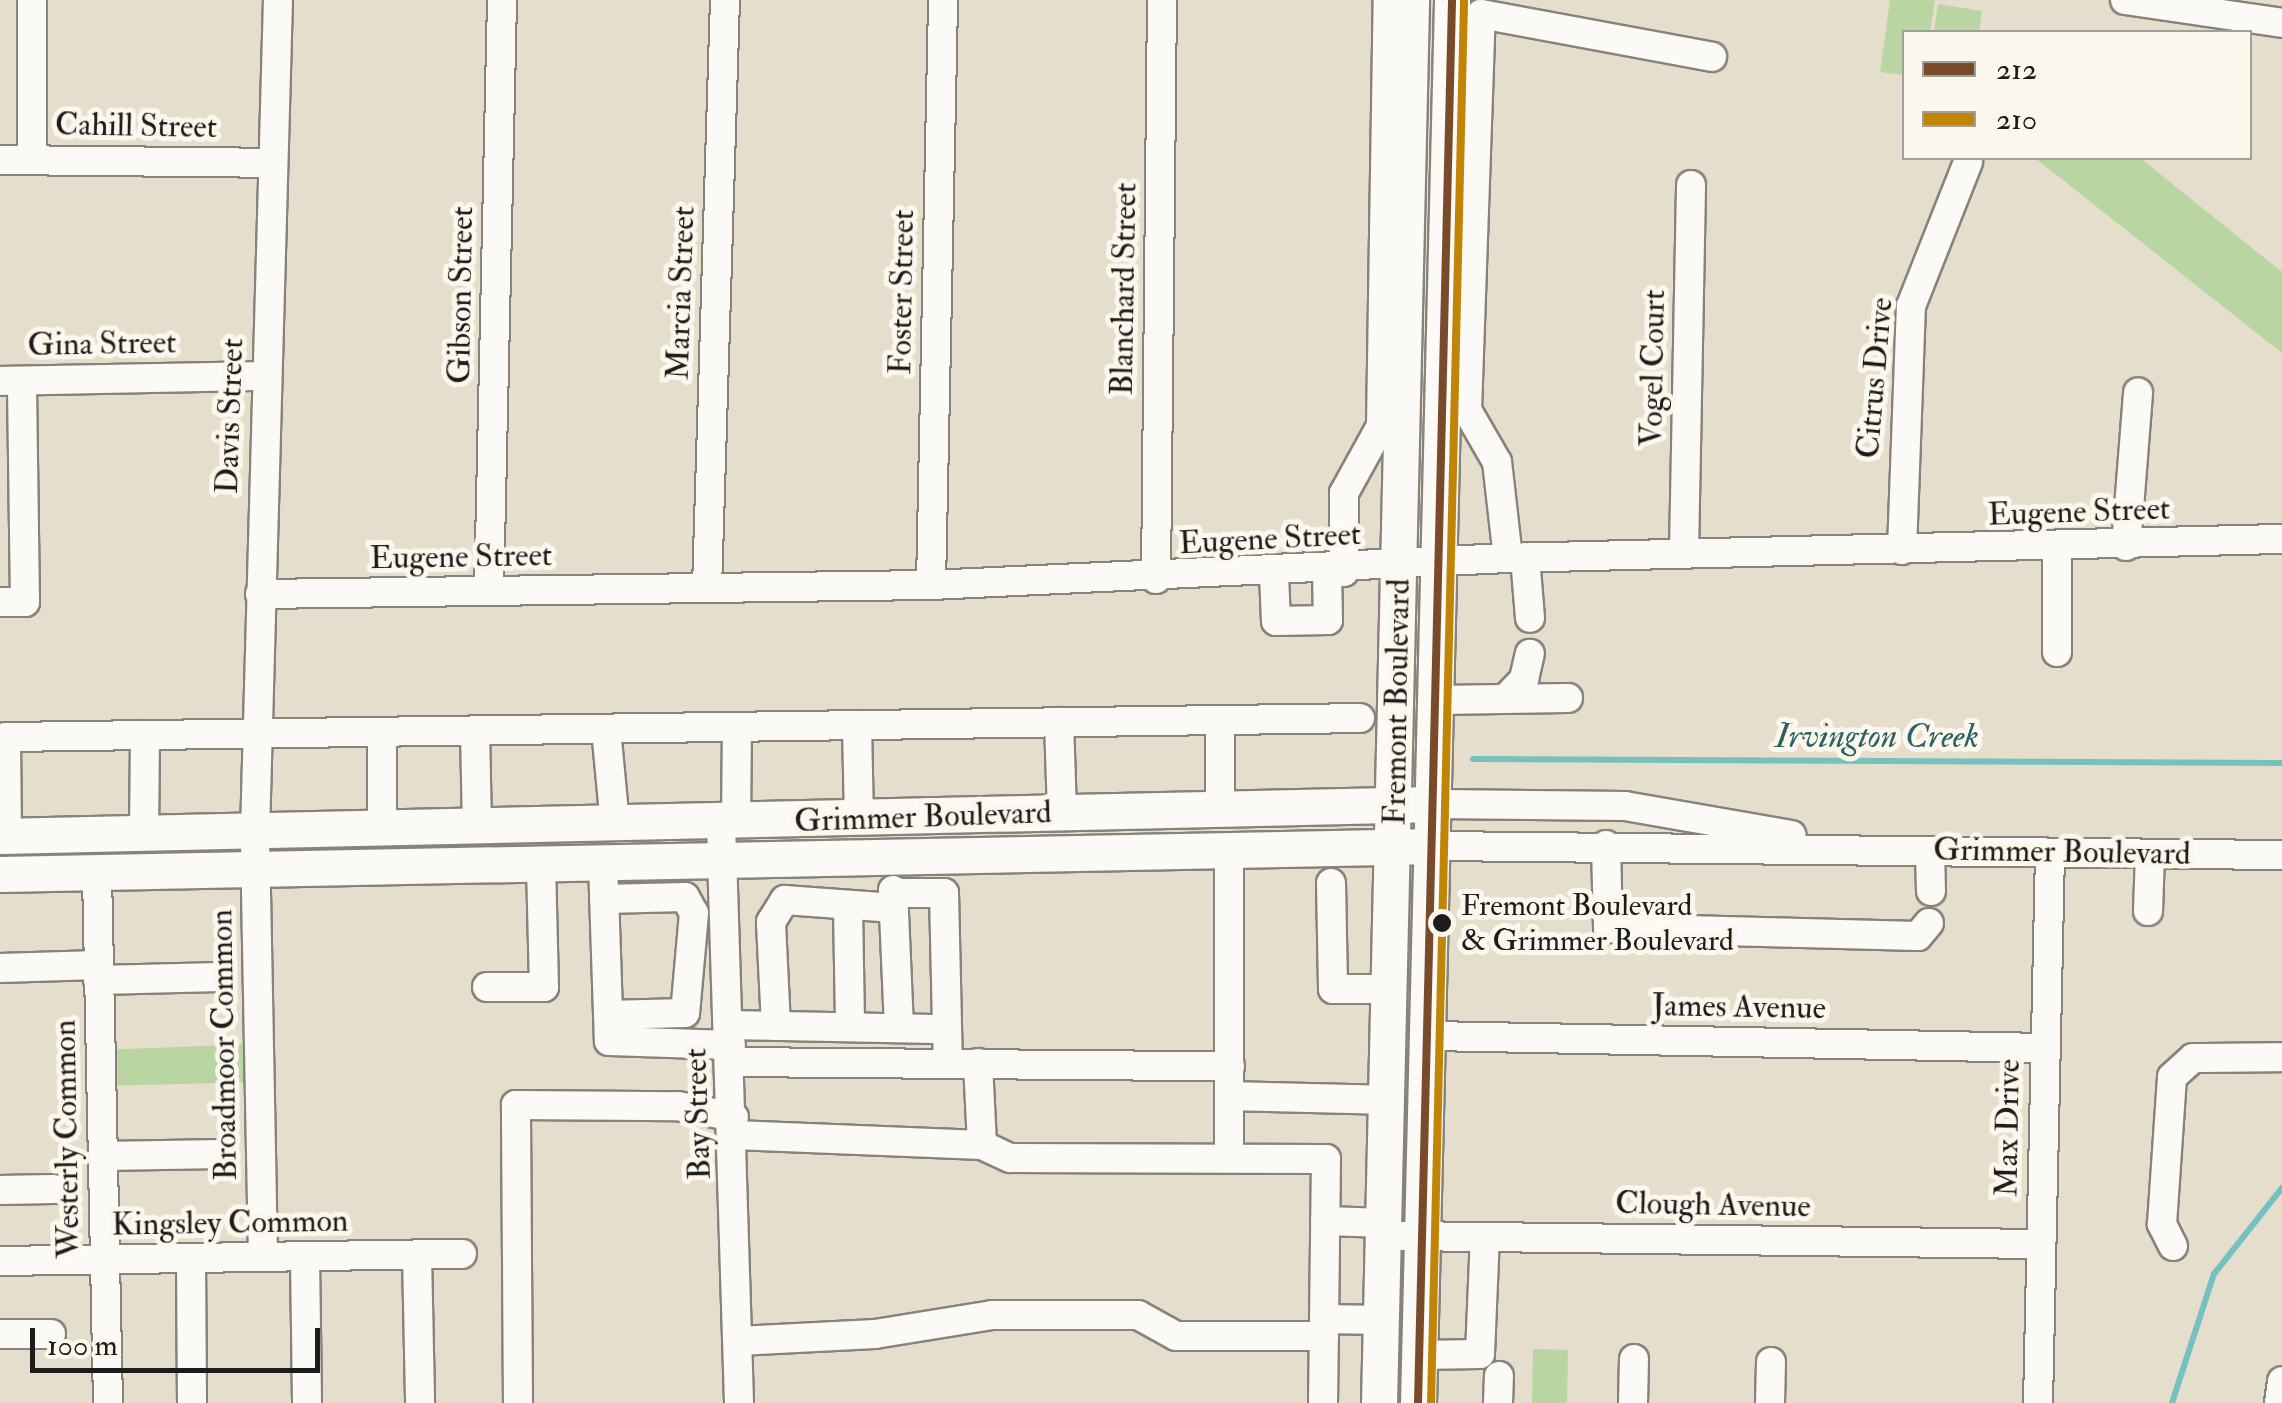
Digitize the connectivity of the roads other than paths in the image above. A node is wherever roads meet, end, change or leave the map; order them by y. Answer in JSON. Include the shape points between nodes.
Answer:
{"nodes":[{"id":1,"x":32,"y":0,"type":"edge"},
{"id":2,"x":278,"y":0,"type":"edge"},
{"id":3,"x":502,"y":0,"type":"edge"},
{"id":4,"x":725,"y":0,"type":"edge"},
{"id":5,"x":943,"y":0,"type":"edge"},
{"id":6,"x":1162,"y":0,"type":"edge"},
{"id":7,"x":1388,"y":0,"type":"edge"},
{"id":8,"x":1411,"y":0,"type":"edge"},
{"id":9,"x":2124,"y":0,"type":"edge"},
{"id":10,"x":2193,"y":6,"type":"edge"},
{"id":11,"x":1466,"y":7,"type":"edge"},
{"id":12,"x":2282,"y":24,"type":"edge"},
{"id":13,"x":1712,"y":57,"type":"dead end"},
{"id":14,"x":32,"y":159,"type":"junction"},
{"id":15,"x":0,"y":160,"type":"edge"},
{"id":16,"x":1968,"y":162,"type":"dead end"},
{"id":17,"x":272,"y":163,"type":"junction"},
{"id":18,"x":1691,"y":185,"type":"dead end"},
{"id":19,"x":266,"y":376,"type":"junction"},
{"id":20,"x":11,"y":381,"type":"edge"},
{"id":21,"x":2138,"y":392,"type":"dead end"},
{"id":22,"x":2282,"y":539,"type":"edge"},
{"id":23,"x":2126,"y":546,"type":"junction"},
{"id":24,"x":2056,"y":549,"type":"junction"},
{"id":25,"x":1902,"y":550,"type":"junction"},
{"id":26,"x":1684,"y":552,"type":"junction"},
{"id":27,"x":1517,"y":557,"type":"junction"},
{"id":28,"x":1439,"y":564,"type":"junction"},
{"id":29,"x":1399,"y":566,"type":"junction"},
{"id":30,"x":1335,"y":572,"type":"junction"},
{"id":31,"x":1274,"y":574,"type":"junction"},
{"id":32,"x":1156,"y":579,"type":"junction"},
{"id":33,"x":932,"y":586,"type":"junction"},
{"id":34,"x":707,"y":588,"type":"junction"},
{"id":35,"x":489,"y":592,"type":"junction"},
{"id":36,"x":260,"y":594,"type":"junction"},
{"id":37,"x":0,"y":602,"type":"edge"},
{"id":38,"x":1530,"y":618,"type":"dead end"},
{"id":39,"x":2057,"y":652,"type":"dead end"},
{"id":40,"x":1530,"y":654,"type":"dead end"},
{"id":41,"x":1568,"y":698,"type":"dead end"},
{"id":42,"x":1506,"y":699,"type":"junction"},
{"id":43,"x":1437,"y":700,"type":"junction"},
{"id":44,"x":1360,"y":718,"type":"dead end"},
{"id":45,"x":1220,"y":720,"type":"junction"},
{"id":46,"x":1059,"y":722,"type":"junction"},
{"id":47,"x":857,"y":725,"type":"junction"},
{"id":48,"x":738,"y":727,"type":"junction"},
{"id":49,"x":606,"y":729,"type":"junction"},
{"id":50,"x":475,"y":730,"type":"junction"},
{"id":51,"x":382,"y":732,"type":"junction"},
{"id":52,"x":257,"y":734,"type":"junction"},
{"id":53,"x":145,"y":735,"type":"junction"},
{"id":54,"x":1436,"y":804,"type":"junction"},
{"id":55,"x":1396,"y":805,"type":"junction"},
{"id":56,"x":1220,"y":810,"type":"junction"},
{"id":57,"x":1062,"y":814,"type":"junction"},
{"id":58,"x":858,"y":819,"type":"junction"},
{"id":59,"x":728,"y":823,"type":"junction"},
{"id":60,"x":615,"y":824,"type":"junction"},
{"id":61,"x":477,"y":827,"type":"junction"},
{"id":62,"x":382,"y":830,"type":"junction"},
{"id":63,"x":255,"y":833,"type":"junction"},
{"id":64,"x":144,"y":834,"type":"junction"},
{"id":65,"x":4,"y":836,"type":"edge"},
{"id":66,"x":1606,"y":845,"type":"junction"},
{"id":67,"x":1394,"y":846,"type":"junction"},
{"id":68,"x":1435,"y":846,"type":"junction"},
{"id":69,"x":1842,"y":847,"type":"junction"},
{"id":70,"x":1229,"y":850,"type":"junction"},
{"id":71,"x":1930,"y":850,"type":"junction"},
{"id":72,"x":2050,"y":855,"type":"junction"},
{"id":73,"x":2150,"y":855,"type":"junction"},
{"id":74,"x":2282,"y":855,"type":"edge"},
{"id":75,"x":892,"y":858,"type":"junction"},
{"id":76,"x":723,"y":862,"type":"junction"},
{"id":77,"x":603,"y":863,"type":"junction"},
{"id":78,"x":541,"y":864,"type":"junction"},
{"id":79,"x":256,"y":868,"type":"junction"},
{"id":80,"x":0,"y":874,"type":"edge"},
{"id":81,"x":97,"y":874,"type":"junction"},
{"id":82,"x":1331,"y":883,"type":"dead end"},
{"id":83,"x":1931,"y":891,"type":"dead end"},
{"id":84,"x":604,"y":899,"type":"junction"},
{"id":85,"x":894,"y":901,"type":"junction"},
{"id":86,"x":848,"y":908,"type":"junction"},
{"id":87,"x":2152,"y":912,"type":"dead end"},
{"id":88,"x":1929,"y":924,"type":"dead end"},
{"id":89,"x":0,"y":968,"type":"edge"},
{"id":90,"x":98,"y":972,"type":"junction"},
{"id":91,"x":220,"y":977,"type":"dead end"},
{"id":92,"x":487,"y":987,"type":"dead end"},
{"id":93,"x":1391,"y":989,"type":"junction"},
{"id":94,"x":608,"y":1015,"type":"junction"},
{"id":95,"x":776,"y":1026,"type":"junction"},
{"id":96,"x":850,"y":1027,"type":"junction"},
{"id":97,"x":899,"y":1028,"type":"junction"},
{"id":98,"x":948,"y":1028,"type":"junction"},
{"id":99,"x":1431,"y":1036,"type":"junction"},
{"id":100,"x":731,"y":1044,"type":"junction"},
{"id":101,"x":2045,"y":1048,"type":"junction"},
{"id":102,"x":2282,"y":1057,"type":"edge"},
{"id":103,"x":948,"y":1062,"type":"junction"},
{"id":104,"x":978,"y":1062,"type":"junction"},
{"id":105,"x":1230,"y":1066,"type":"junction"},
{"id":106,"x":1230,"y":1096,"type":"junction"},
{"id":107,"x":1389,"y":1100,"type":"junction"},
{"id":108,"x":734,"y":1126,"type":"junction"},
{"id":109,"x":982,"y":1146,"type":"junction"},
{"id":110,"x":222,"y":1154,"type":"dead end"},
{"id":111,"x":102,"y":1156,"type":"junction"},
{"id":112,"x":1229,"y":1158,"type":"junction"},
{"id":113,"x":52,"y":1189,"type":"dead end"},
{"id":114,"x":0,"y":1190,"type":"edge"},
{"id":115,"x":1325,"y":1221,"type":"junction"},
{"id":116,"x":1386,"y":1229,"type":"junction"},
{"id":117,"x":1422,"y":1236,"type":"junction"},
{"id":118,"x":1484,"y":1237,"type":"junction"},
{"id":119,"x":2040,"y":1244,"type":"junction"},
{"id":120,"x":2172,"y":1246,"type":"dead end"},
{"id":121,"x":462,"y":1254,"type":"dead end"},
{"id":122,"x":264,"y":1256,"type":"junction"},
{"id":123,"x":417,"y":1256,"type":"junction"},
{"id":124,"x":305,"y":1257,"type":"junction"},
{"id":125,"x":190,"y":1260,"type":"junction"},
{"id":126,"x":0,"y":1261,"type":"edge"},
{"id":127,"x":105,"y":1261,"type":"junction"},
{"id":128,"x":1382,"y":1320,"type":"junction"},
{"id":129,"x":1324,"y":1327,"type":"junction"},
{"id":130,"x":0,"y":1334,"type":"edge"},
{"id":131,"x":52,"y":1334,"type":"dead end"},
{"id":132,"x":738,"y":1341,"type":"junction"},
{"id":133,"x":1419,"y":1355,"type":"junction"},
{"id":134,"x":1634,"y":1359,"type":"dead end"},
{"id":135,"x":1771,"y":1362,"type":"dead end"},
{"id":136,"x":2282,"y":1381,"type":"edge"},
{"id":137,"x":108,"y":1403,"type":"edge"},
{"id":138,"x":192,"y":1403,"type":"edge"},
{"id":139,"x":307,"y":1403,"type":"edge"},
{"id":140,"x":420,"y":1403,"type":"edge"},
{"id":141,"x":518,"y":1403,"type":"edge"},
{"id":142,"x":739,"y":1403,"type":"edge"},
{"id":143,"x":1323,"y":1403,"type":"edge"},
{"id":144,"x":1378,"y":1403,"type":"edge"},
{"id":145,"x":1418,"y":1403,"type":"edge"},
{"id":146,"x":1633,"y":1403,"type":"edge"},
{"id":147,"x":1770,"y":1403,"type":"edge"},
{"id":148,"x":2038,"y":1403,"type":"edge"},
{"id":149,"x":2279,"y":1403,"type":"edge"}],
"edges":[{"from":1,"to":14,"type":"street"},
{"from":2,"to":17,"type":"street","name":"Davis Street"},
{"from":3,"to":35,"type":"street","name":"Gibson Street"},
{"from":4,"to":34,"type":"street","name":"Marcia Street"},
{"from":5,"to":33,"type":"street","name":"Foster Street"},
{"from":6,"to":32,"type":"street","name":"Blanchard Street"},
{"from":7,"to":30,"type":"street","name":"Fremont Boulevard","via":[[1381,426],[1344,493]]},
{"from":8,"to":29,"type":"main road","name":"Fremont Boulevard"},
{"from":9,"to":10,"type":"street"},
{"from":10,"to":12,"type":"street"},
{"from":11,"to":13,"type":"street"},
{"from":11,"to":27,"type":"street","via":[[1468,410],[1497,462]]},
{"from":11,"to":28,"type":"main road","name":"Fremont Boulevard"},
{"from":14,"to":15,"type":"street","name":"Cahill Street"},
{"from":14,"to":17,"type":"street","name":"Cahill Street"},
{"from":16,"to":25,"type":"street","name":"Citrus Drive","via":[[1911,306]]},
{"from":17,"to":19,"type":"street","name":"Davis Street"},
{"from":18,"to":26,"type":"street","name":"Vogel Court"},
{"from":19,"to":20,"type":"street","name":"Gina Street"},
{"from":19,"to":36,"type":"street","name":"Davis Street"},
{"from":20,"to":37,"type":"street","via":[[25,602]]},
{"from":21,"to":23,"type":"street"},
{"from":22,"to":23,"type":"street","name":"Eugene Street"},
{"from":23,"to":24,"type":"street","name":"Eugene Street"},
{"from":24,"to":25,"type":"street","name":"Eugene Street"},
{"from":24,"to":39,"type":"street"},
{"from":25,"to":26,"type":"street","name":"Eugene Street"},
{"from":26,"to":27,"type":"street","name":"Eugene Street"},
{"from":27,"to":28,"type":"street","name":"Eugene Street"},
{"from":27,"to":38,"type":"street"},
{"from":28,"to":29,"type":"street","name":"Eugene Street"},
{"from":28,"to":43,"type":"main road","name":"Fremont Boulevard"},
{"from":29,"to":30,"type":"street","name":"Eugene Street"},
{"from":29,"to":55,"type":"main road","name":"Fremont Boulevard"},
{"from":30,"to":31,"type":"street","name":"Eugene Street"},
{"from":30,"to":31,"type":"street","name":"Fremont Boulevard","via":[[1328,620],[1276,621]]},
{"from":31,"to":32,"type":"street","name":"Eugene Street"},
{"from":32,"to":33,"type":"street","name":"Eugene Street"},
{"from":33,"to":34,"type":"street","name":"Eugene Street"},
{"from":34,"to":35,"type":"street","name":"Eugene Street"},
{"from":35,"to":36,"type":"street","name":"Eugene Street"},
{"from":36,"to":52,"type":"street","name":"Davis Street"},
{"from":40,"to":42,"type":"street"},
{"from":41,"to":42,"type":"street"},
{"from":42,"to":43,"type":"street"},
{"from":43,"to":54,"type":"main road","name":"Fremont Boulevard"},
{"from":44,"to":45,"type":"street"},
{"from":45,"to":46,"type":"street"},
{"from":45,"to":56,"type":"street"},
{"from":46,"to":47,"type":"street"},
{"from":46,"to":57,"type":"street"},
{"from":47,"to":48,"type":"street"},
{"from":47,"to":58,"type":"street"},
{"from":48,"to":49,"type":"street"},
{"from":48,"to":59,"type":"street","name":"Bay Street"},
{"from":49,"to":50,"type":"street"},
{"from":49,"to":60,"type":"street"},
{"from":50,"to":51,"type":"street"},
{"from":50,"to":61,"type":"street"},
{"from":51,"to":52,"type":"street"},
{"from":51,"to":62,"type":"street"},
{"from":52,"to":53,"type":"street"},
{"from":52,"to":63,"type":"street","name":"Davis Street"},
{"from":53,"to":64,"type":"street"},
{"from":53,"to":65,"type":"street","via":[[6,737]]},
{"from":54,"to":55,"type":"main road","name":"Grimmer Boulevard"},
{"from":54,"to":68,"type":"main road","name":"Fremont Boulevard"},
{"from":54,"to":69,"type":"street","name":"Grimmer Boulevard","via":[[1625,806]]},
{"from":55,"to":56,"type":"main road","name":"Grimmer Boulevard"},
{"from":55,"to":67,"type":"main road","name":"Fremont Boulevard"},
{"from":56,"to":57,"type":"main road","name":"Grimmer Boulevard"},
{"from":57,"to":58,"type":"main road","name":"Grimmer Boulevard"},
{"from":58,"to":59,"type":"main road","name":"Grimmer Boulevard"},
{"from":59,"to":60,"type":"main road","name":"Grimmer Boulevard"},
{"from":59,"to":76,"type":"street","name":"Bay Street"},
{"from":60,"to":61,"type":"main road","name":"Grimmer Boulevard"},
{"from":61,"to":62,"type":"main road","name":"Grimmer Boulevard"},
{"from":62,"to":63,"type":"main road","name":"Grimmer Boulevard"},
{"from":63,"to":64,"type":"main road","name":"Grimmer Boulevard"},
{"from":63,"to":79,"type":"street","name":"Broadmoor Common"},
{"from":64,"to":65,"type":"main road","name":"Grimmer Boulevard"},
{"from":66,"to":68,"type":"street","name":"Grimmer Boulevard"},
{"from":66,"to":69,"type":"street","name":"Grimmer Boulevard"},
{"from":66,"to":88,"type":"street","via":[[1608,928],[1918,936]]},
{"from":67,"to":68,"type":"main road","name":"Grimmer Boulevard"},
{"from":67,"to":70,"type":"main road","name":"Grimmer Boulevard"},
{"from":67,"to":93,"type":"main road","name":"Fremont Boulevard"},
{"from":68,"to":99,"type":"main road","name":"Fremont Boulevard"},
{"from":69,"to":71,"type":"street","name":"Grimmer Boulevard"},
{"from":70,"to":75,"type":"main road","name":"Grimmer Boulevard"},
{"from":70,"to":105,"type":"street"},
{"from":71,"to":72,"type":"street","name":"Grimmer Boulevard"},
{"from":71,"to":83,"type":"street"},
{"from":72,"to":73,"type":"street","name":"Grimmer Boulevard"},
{"from":72,"to":101,"type":"street","name":"Max Drive"},
{"from":73,"to":74,"type":"street","name":"Grimmer Boulevard"},
{"from":73,"to":87,"type":"street"},
{"from":75,"to":76,"type":"main road","name":"Grimmer Boulevard"},
{"from":75,"to":85,"type":"street"},
{"from":76,"to":77,"type":"main road","name":"Grimmer Boulevard"},
{"from":76,"to":100,"type":"street","name":"Bay Street"},
{"from":77,"to":78,"type":"main road","name":"Grimmer Boulevard"},
{"from":77,"to":84,"type":"street"},
{"from":78,"to":79,"type":"main road","name":"Grimmer Boulevard"},
{"from":78,"to":92,"type":"street","via":[[544,987]]},
{"from":79,"to":81,"type":"main road","name":"Grimmer Boulevard"},
{"from":79,"to":122,"type":"street","name":"Broadmoor Common"},
{"from":80,"to":81,"type":"main road","name":"Grimmer Boulevard"},
{"from":81,"to":90,"type":"street","name":"Westerly Common"},
{"from":82,"to":93,"type":"street","via":[[1333,989]]},
{"from":84,"to":94,"type":"street"},
{"from":84,"to":94,"type":"street","via":[[685,897],[694,913],[686,1013]]},
{"from":85,"to":86,"type":"street"},
{"from":85,"to":97,"type":"street"},
{"from":85,"to":98,"type":"street","via":[[944,894]]},
{"from":86,"to":95,"type":"street","via":[[800,897],[776,910]]},
{"from":86,"to":96,"type":"street"},
{"from":89,"to":90,"type":"street"},
{"from":90,"to":91,"type":"street"},
{"from":90,"to":111,"type":"street","name":"Westerly Common"},
{"from":93,"to":107,"type":"main road","name":"Fremont Boulevard"},
{"from":94,"to":100,"type":"street","via":[[616,1046]]},
{"from":95,"to":96,"type":"street"},
{"from":95,"to":100,"type":"street"},
{"from":96,"to":97,"type":"street"},
{"from":97,"to":98,"type":"street"},
{"from":98,"to":103,"type":"street"},
{"from":99,"to":101,"type":"street","name":"James Avenue"},
{"from":99,"to":117,"type":"main road","name":"Fremont Boulevard"},
{"from":100,"to":103,"type":"street"},
{"from":100,"to":108,"type":"street","name":"Bay Street"},
{"from":101,"to":119,"type":"street","name":"Max Drive"},
{"from":102,"to":120,"type":"street","via":[[2192,1058],[2172,1077],[2162,1224]]},
{"from":103,"to":104,"type":"street"},
{"from":104,"to":105,"type":"street"},
{"from":104,"to":109,"type":"street"},
{"from":105,"to":106,"type":"street"},
{"from":106,"to":107,"type":"street"},
{"from":106,"to":112,"type":"street"},
{"from":107,"to":116,"type":"main road","name":"Fremont Boulevard"},
{"from":108,"to":109,"type":"street"},
{"from":108,"to":132,"type":"street","name":"Bay Street"},
{"from":108,"to":141,"type":"street","via":[[678,1106],[516,1105]]},
{"from":109,"to":112,"type":"street","via":[[1010,1158]]},
{"from":110,"to":111,"type":"street"},
{"from":111,"to":127,"type":"street","name":"Westerly Common"},
{"from":112,"to":115,"type":"street","via":[[1326,1160]]},
{"from":113,"to":114,"type":"street"},
{"from":115,"to":116,"type":"street","name":"Clough Avenue"},
{"from":115,"to":129,"type":"street"},
{"from":116,"to":117,"type":"street","name":"Clough Avenue"},
{"from":116,"to":128,"type":"main road","name":"Fremont Boulevard"},
{"from":117,"to":118,"type":"street","name":"Clough Avenue"},
{"from":117,"to":133,"type":"main road","name":"Fremont Boulevard"},
{"from":118,"to":119,"type":"street","name":"Clough Avenue"},
{"from":118,"to":133,"type":"street","via":[[1480,1354]]},
{"from":119,"to":148,"type":"street","name":"Max Drive"},
{"from":121,"to":123,"type":"street","name":"Kingsley Common"},
{"from":122,"to":124,"type":"street","name":"Kingsley Common"},
{"from":122,"to":125,"type":"street","name":"Kingsley Common"},
{"from":123,"to":124,"type":"street","name":"Kingsley Common"},
{"from":123,"to":140,"type":"street"},
{"from":124,"to":139,"type":"street"},
{"from":125,"to":127,"type":"street","name":"Kingsley Common"},
{"from":125,"to":138,"type":"street"},
{"from":126,"to":127,"type":"street","name":"Kingsley Common"},
{"from":127,"to":137,"type":"street","name":"Westerly Common"},
{"from":128,"to":129,"type":"street"},
{"from":128,"to":144,"type":"main road","name":"Fremont Boulevard"},
{"from":129,"to":132,"type":"street","via":[[1176,1336],[1138,1315],[954,1315],[876,1334]]},
{"from":129,"to":143,"type":"street"},
{"from":130,"to":131,"type":"street"},
{"from":132,"to":142,"type":"street","name":"Bay Street"},
{"from":133,"to":145,"type":"main road","name":"Fremont Boulevard"},
{"from":134,"to":146,"type":"street"},
{"from":135,"to":147,"type":"street"},
{"from":136,"to":149,"type":"street"}]}
